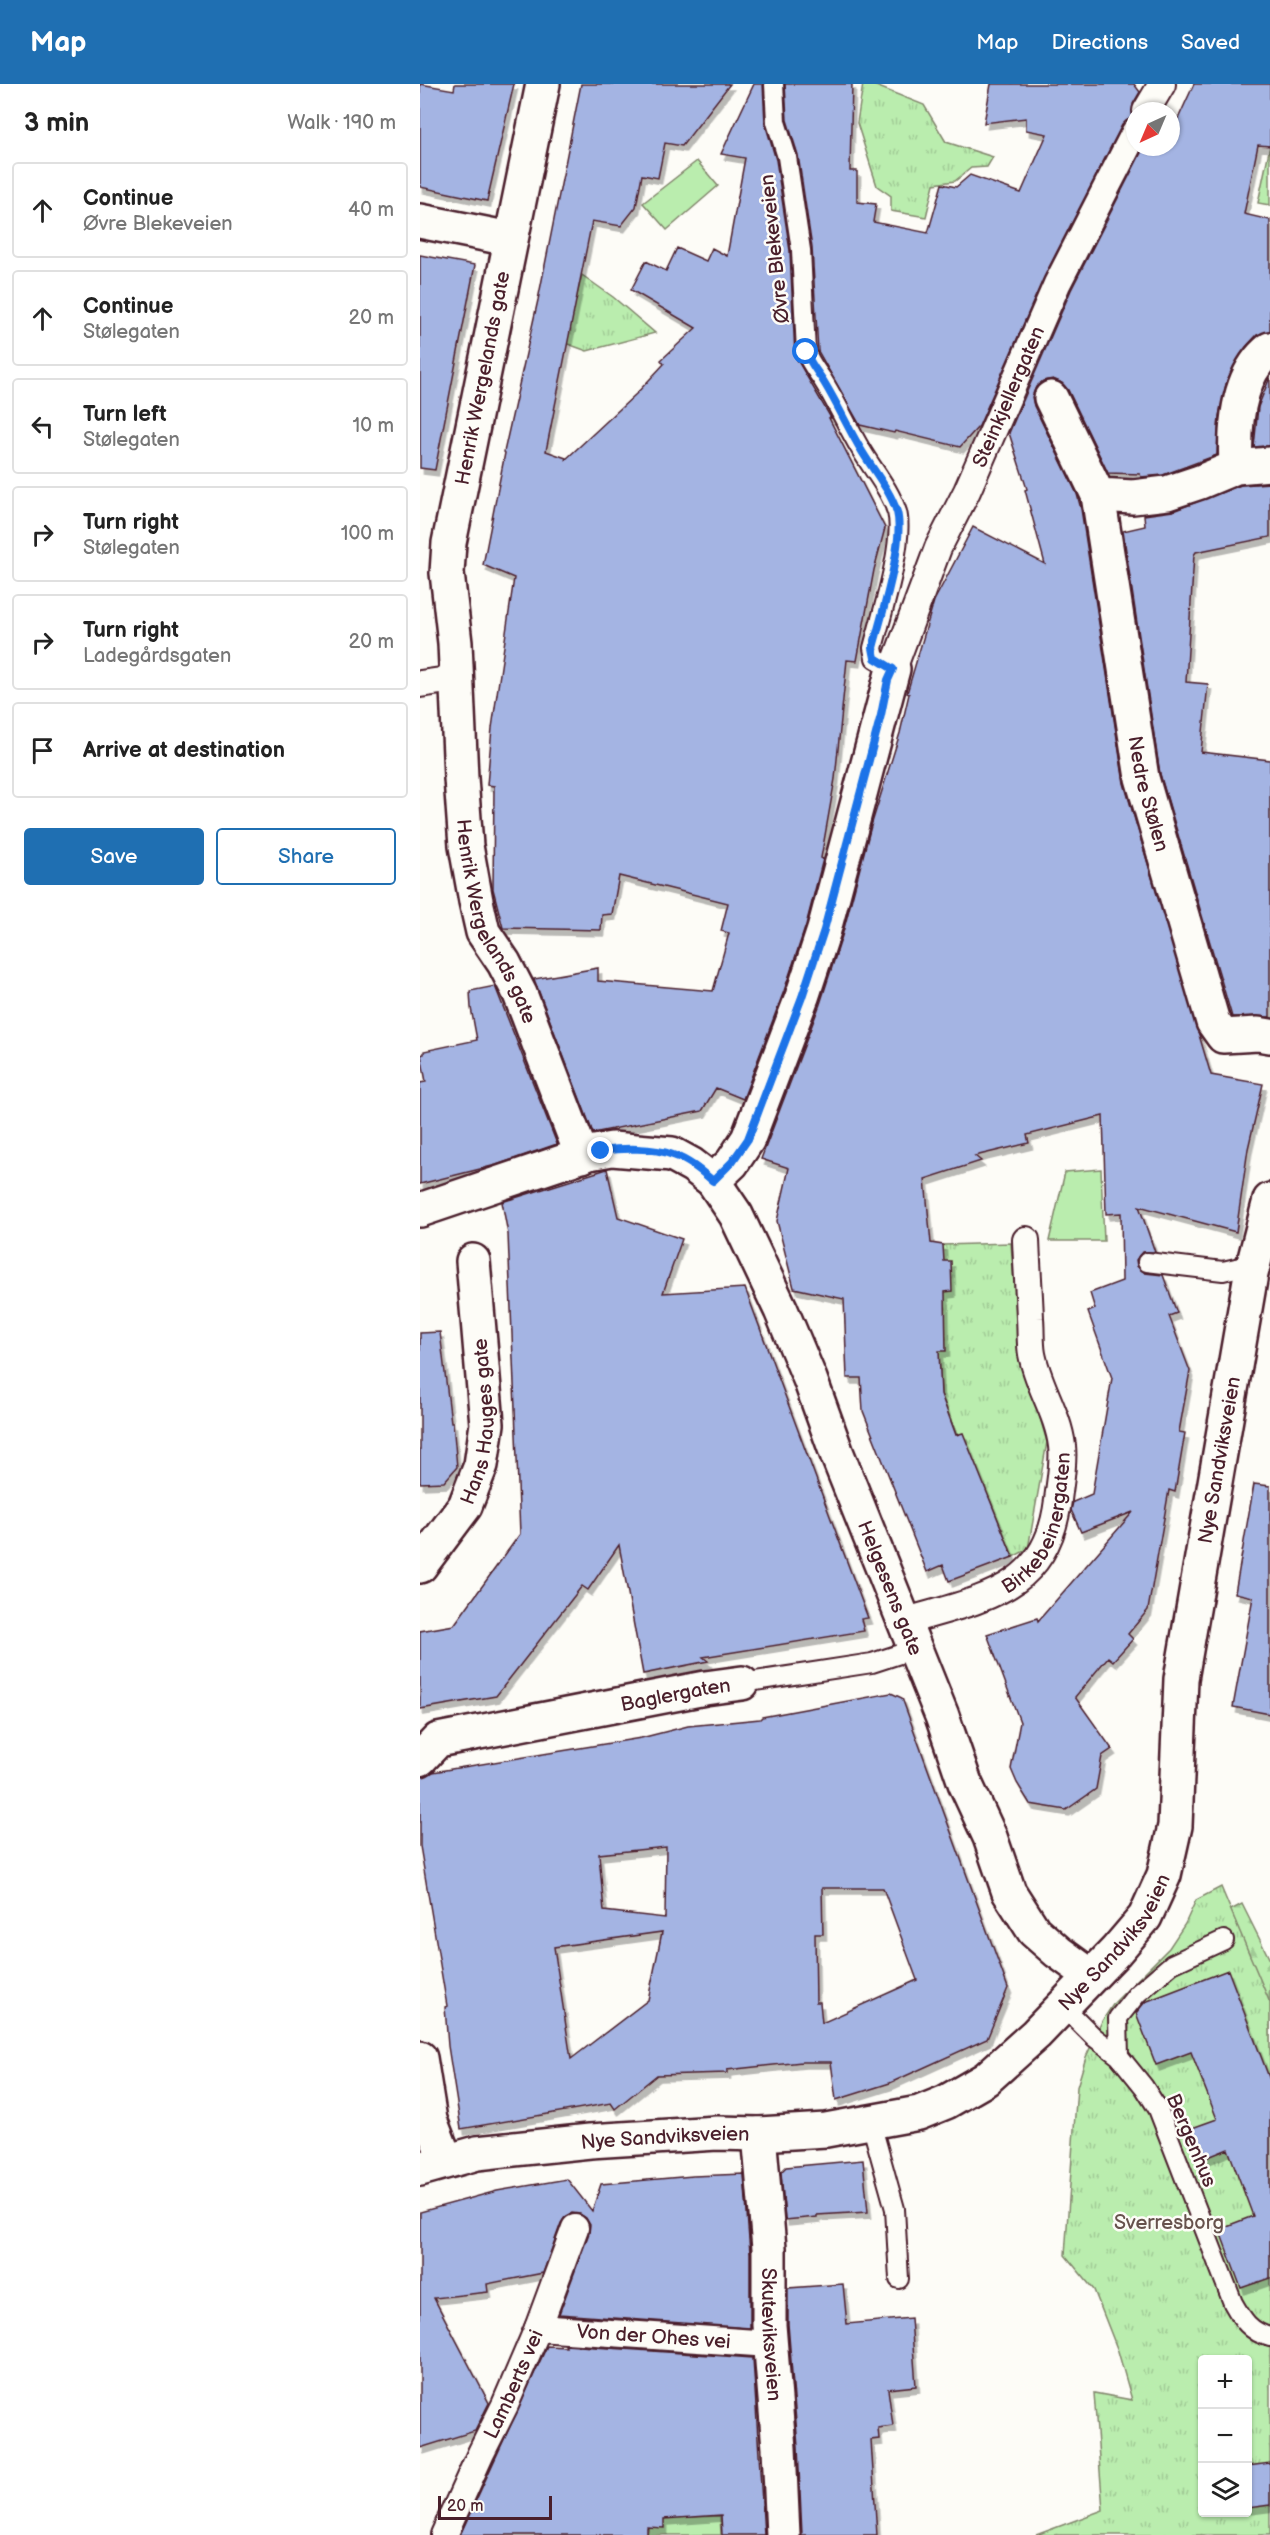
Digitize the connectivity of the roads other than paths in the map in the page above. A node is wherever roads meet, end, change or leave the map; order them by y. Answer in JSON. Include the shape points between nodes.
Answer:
{"nodes":[{"id":1,"x":543,"y":84,"type":"edge"},
{"id":2,"x":774,"y":84,"type":"edge"},
{"id":3,"x":1162,"y":84,"type":"edge"},
{"id":4,"x":1151,"y":102,"type":"edge"},
{"id":5,"x":1126,"y":149,"type":"edge"},
{"id":6,"x":420,"y":221,"type":"edge"},
{"id":7,"x":510,"y":239,"type":"junction"},
{"id":8,"x":1270,"y":349,"type":"edge"},
{"id":9,"x":1051,"y":398,"type":"dead end"},
{"id":10,"x":1270,"y":464,"type":"edge"},
{"id":11,"x":1236,"y":466,"type":"junction"},
{"id":12,"x":1098,"y":495,"type":"junction"},
{"id":13,"x":893,"y":669,"type":"junction"},
{"id":14,"x":456,"y":675,"type":"junction"},
{"id":15,"x":420,"y":684,"type":"edge"},
{"id":16,"x":1270,"y":1036,"type":"edge"},
{"id":17,"x":582,"y":1156,"type":"junction"},
{"id":18,"x":713,"y":1181,"type":"junction"},
{"id":19,"x":1270,"y":1200,"type":"edge"},
{"id":20,"x":420,"y":1210,"type":"edge"},
{"id":21,"x":1026,"y":1240,"type":"dead end"},
{"id":22,"x":473,"y":1261,"type":"dead end"},
{"id":23,"x":1147,"y":1262,"type":"dead end"},
{"id":24,"x":1253,"y":1264,"type":"junction"},
{"id":25,"x":420,"y":1566,"type":"edge"},
{"id":26,"x":909,"y":1635,"type":"junction"},
{"id":27,"x":742,"y":1683,"type":"joint"},
{"id":28,"x":426,"y":1742,"type":"edge"},
{"id":29,"x":1224,"y":1940,"type":"dead end"},
{"id":30,"x":1091,"y":1976,"type":"junction"},
{"id":31,"x":1063,"y":2006,"type":"junction"},
{"id":32,"x":1119,"y":2056,"type":"junction"},
{"id":33,"x":420,"y":2058,"type":"edge"},
{"id":34,"x":871,"y":2123,"type":"junction"},
{"id":35,"x":759,"y":2134,"type":"junction"},
{"id":36,"x":433,"y":2165,"type":"edge"},
{"id":37,"x":575,"y":2228,"type":"dead end"},
{"id":38,"x":899,"y":2279,"type":"dead end"},
{"id":39,"x":537,"y":2328,"type":"junction"},
{"id":40,"x":1270,"y":2337,"type":"edge"},
{"id":41,"x":770,"y":2344,"type":"junction"},
{"id":42,"x":444,"y":2535,"type":"edge"},
{"id":43,"x":783,"y":2535,"type":"edge"}],
"edges":[{"from":1,"to":7,"type":"street","name":"Henrik Wergelands gate"},
{"from":2,"to":13,"type":"lane","name":"Øvre Blekeveien","via":[[776,122],[787,157],[801,250],[806,352],[897,513],[887,598],[873,648],[875,658]]},
{"from":3,"to":4,"type":"street"},
{"from":5,"to":13,"type":"street","name":"Steinkjellergaten","via":[[1038,327],[938,548]]},
{"from":6,"to":7,"type":"street"},
{"from":7,"to":14,"type":"street","name":"Henrik Wergelands gate","via":[[449,543],[447,573]]},
{"from":8,"to":11,"type":"street","via":[[1257,361],[1247,381],[1235,432]]},
{"from":9,"to":12,"type":"street"},
{"from":10,"to":11,"type":"street"},
{"from":11,"to":12,"type":"street","via":[[1167,493],[1133,497]]},
{"from":12,"to":16,"type":"street","name":"Nedre Stølen","via":[[1142,778],[1212,1022],[1223,1036]]},
{"from":13,"to":18,"type":"street","via":[[824,930],[802,997],[748,1139]]},
{"from":14,"to":15,"type":"street"},
{"from":14,"to":17,"type":"street","name":"Henrik Wergelands gate","via":[[466,846],[483,932],[520,994]]},
{"from":17,"to":18,"type":"street","name":"Helgesens gate","via":[[612,1149],[672,1154]]},
{"from":17,"to":20,"type":"street","name":"Helgesens gate"},
{"from":18,"to":26,"type":"street","name":"Helgesens gate","via":[[736,1215],[781,1310]]},
{"from":19,"to":24,"type":"street","name":"Nye Sandviksveien"},
{"from":21,"to":26,"type":"street","name":"Birkebeinergaten","via":[[1032,1355],[1062,1445],[1056,1515],[1050,1538],[1038,1561],[1022,1577],[958,1606]]},
{"from":22,"to":25,"type":"street","name":"Hans Hauges gate","via":[[487,1424],[481,1465],[465,1506]]},
{"from":23,"to":24,"type":"lane","via":[[1223,1271]]},
{"from":24,"to":30,"type":"street","name":"Nye Sandviksveien","via":[[1181,1679],[1175,1826],[1164,1875],[1145,1917]]},
{"from":26,"to":27,"type":"lane","name":"Baglergaten","via":[[872,1664]]},
{"from":26,"to":30,"type":"street","name":"Helgesens gate","via":[[1009,1892],[1034,1931]]},
{"from":27,"to":28,"type":"street","name":"Baglergaten"},
{"from":29,"to":32,"type":"lane","via":[[1172,1964],[1137,1994],[1118,2018]]},
{"from":30,"to":31,"type":"street","name":"Nye Sandviksveien"},
{"from":31,"to":32,"type":"lane","name":"Bergenhus"},
{"from":31,"to":34,"type":"street","name":"Nye Sandviksveien","via":[[986,2079],[919,2113]]},
{"from":32,"to":40,"type":"lane","name":"Bergenhus","via":[[1158,2109],[1242,2320],[1252,2330]]},
{"from":33,"to":36,"type":"street"},
{"from":34,"to":35,"type":"street","name":"Nye Sandviksveien"},
{"from":34,"to":38,"type":"lane","via":[[895,2209]]},
{"from":35,"to":36,"type":"street","name":"Nye Sandviksveien","via":[[590,2141],[477,2153]]},
{"from":35,"to":41,"type":"street","name":"Skuteviksveien","via":[[769,2248]]},
{"from":37,"to":39,"type":"street","name":"Lamberts vei"},
{"from":39,"to":41,"type":"street","name":"Von der Ohes vei"},
{"from":39,"to":42,"type":"street","name":"Lamberts vei"},
{"from":41,"to":43,"type":"street","name":"Skuteviksveien"}]}
